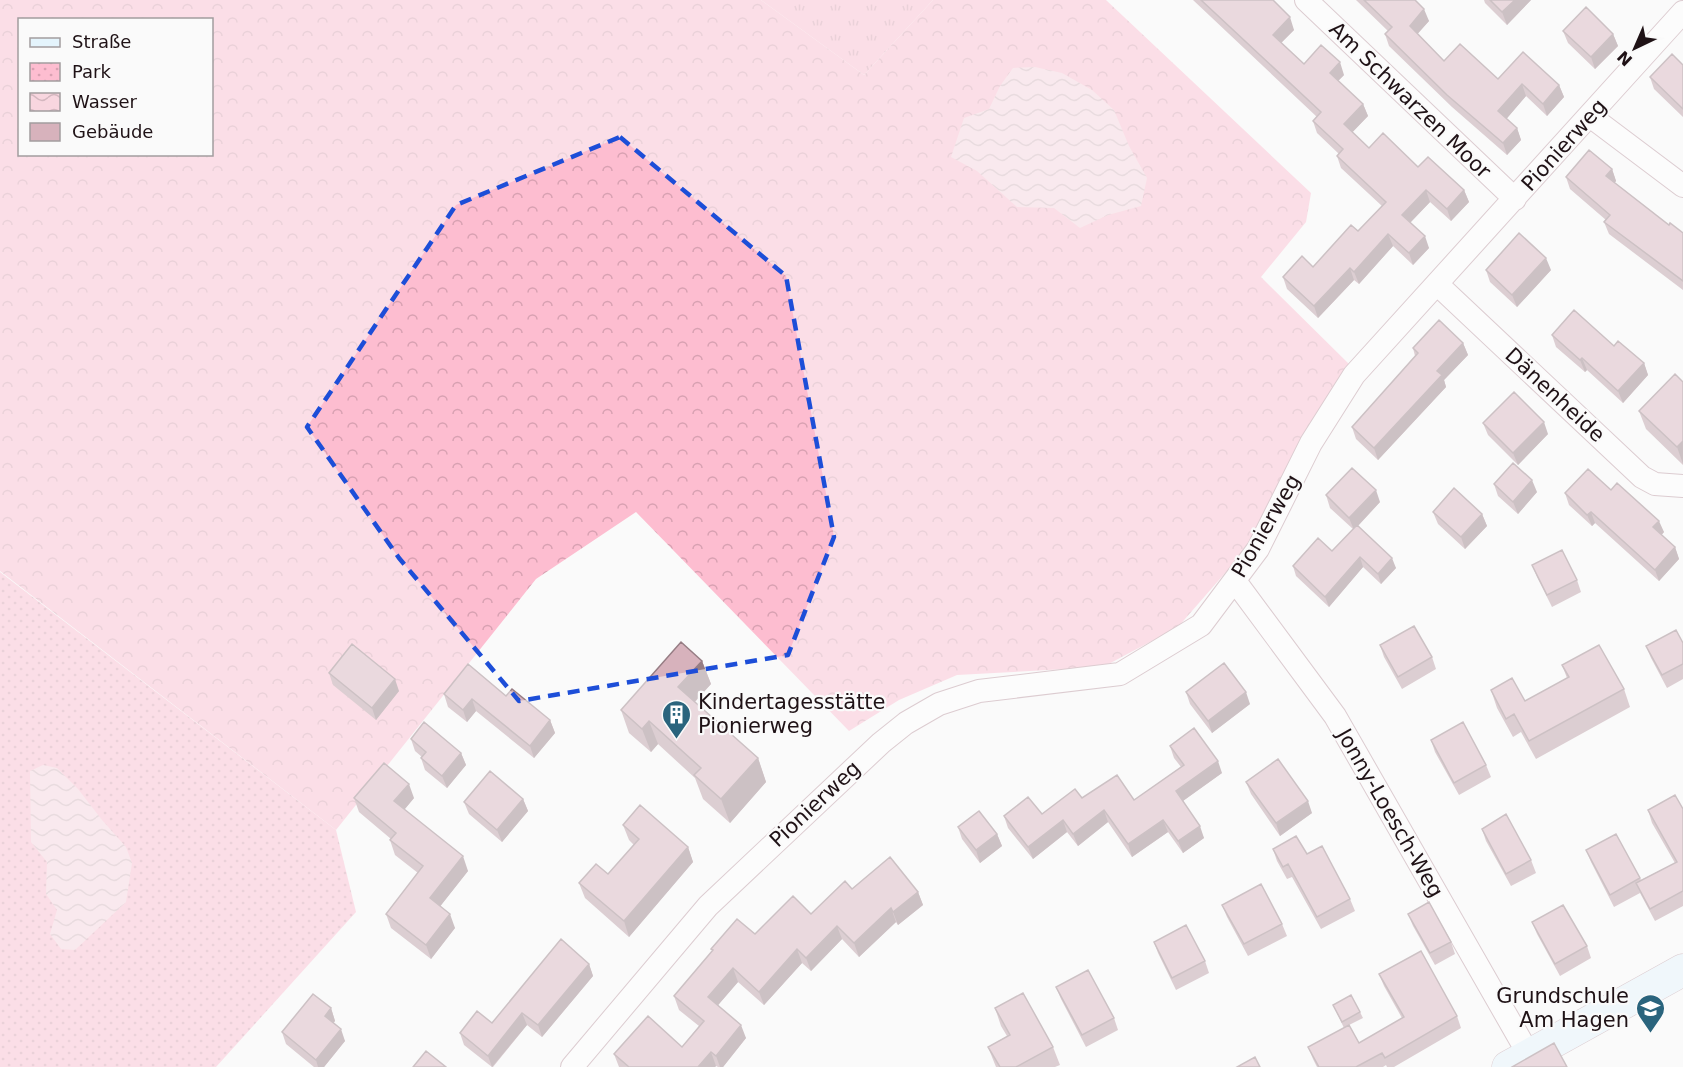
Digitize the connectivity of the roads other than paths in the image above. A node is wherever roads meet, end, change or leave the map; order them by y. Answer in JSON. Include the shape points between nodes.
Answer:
{"nodes":[{"id":1,"x":1306,"y":0,"type":"edge"},
{"id":2,"x":1683,"y":12,"type":"edge"},
{"id":3,"x":1590,"y":116,"type":"junction"},
{"id":4,"x":1683,"y":186,"type":"edge"},
{"id":5,"x":1515,"y":199,"type":"junction"},
{"id":6,"x":1437,"y":284,"type":"junction"},
{"id":7,"x":1683,"y":486,"type":"edge"},
{"id":8,"x":1235,"y":581,"type":"junction"},
{"id":9,"x":1683,"y":970,"type":"edge"},
{"id":10,"x":1519,"y":1061,"type":"edge"},
{"id":11,"x":572,"y":1067,"type":"edge"}],
"edges":[{"from":1,"to":5,"type":"street","name":"Am Schwarzen Moor"},
{"from":2,"to":3,"type":"street","name":"Pionierweg"},
{"from":3,"to":4,"type":"street"},
{"from":3,"to":5,"type":"street","name":"Pionierweg"},
{"from":5,"to":6,"type":"street","name":"Pionierweg"},
{"from":6,"to":7,"type":"street","name":"Dänenheide","via":[[1642,477],[1655,484]]},
{"from":6,"to":8,"type":"street","name":"Pionierweg","via":[[1354,375],[1311,442],[1258,549]]},
{"from":8,"to":10,"type":"street","name":"Jonny-Loesch-Weg","via":[[1335,716]]},
{"from":8,"to":11,"type":"street","name":"Pionierweg","via":[[1201,625],[1120,674],[979,692],[939,704],[906,723],[708,906]]},
{"from":9,"to":10,"type":"street"}]}
